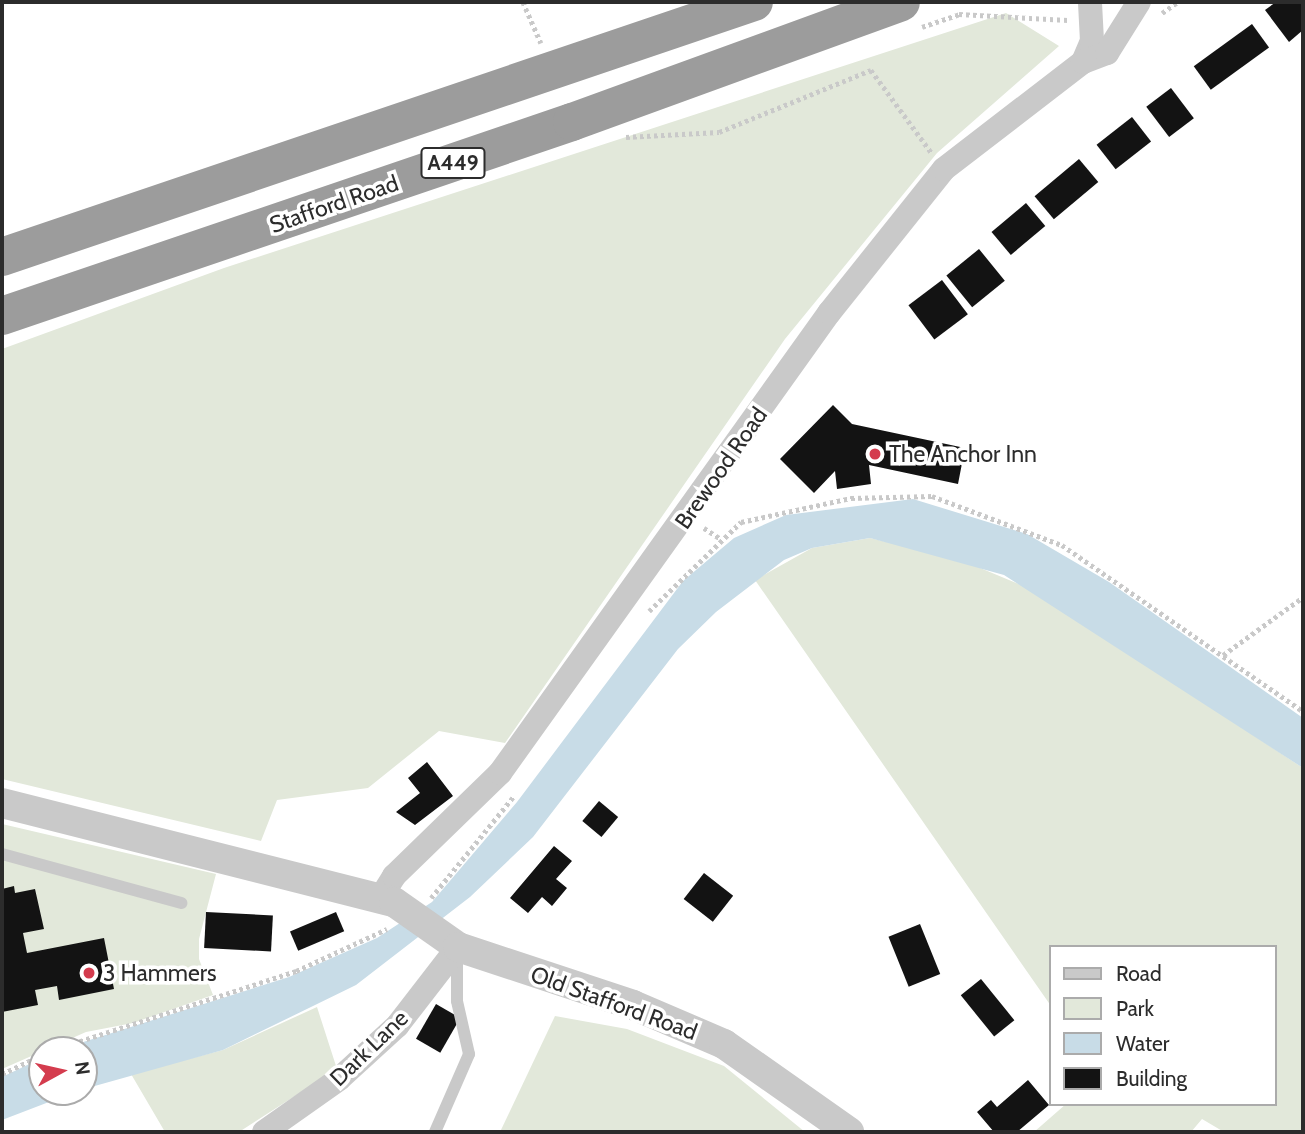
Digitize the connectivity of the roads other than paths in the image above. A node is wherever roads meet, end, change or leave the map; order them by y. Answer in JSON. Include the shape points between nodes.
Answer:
{"nodes":[{"id":1,"x":754,"y":2,"type":"edge"},
{"id":2,"x":901,"y":2,"type":"edge"},
{"id":3,"x":1090,"y":2,"type":"edge"},
{"id":4,"x":1139,"y":2,"type":"edge"},
{"id":5,"x":1083,"y":62,"type":"junction"},
{"id":6,"x":2,"y":257,"type":"edge"},
{"id":7,"x":2,"y":316,"type":"edge"},
{"id":8,"x":2,"y":803,"type":"edge"},
{"id":9,"x":2,"y":854,"type":"edge"},
{"id":10,"x":387,"y":900,"type":"junction"},
{"id":11,"x":181,"y":903,"type":"dead end"},
{"id":12,"x":449,"y":941,"type":"junction"},
{"id":13,"x":264,"y":1132,"type":"edge"},
{"id":14,"x":435,"y":1132,"type":"edge"},
{"id":15,"x":849,"y":1132,"type":"edge"}],
"edges":[{"from":1,"to":6,"type":"highway","number":"A449"},
{"from":2,"to":7,"type":"highway","name":"Stafford Road","number":"A449","via":[[572,122]]},
{"from":3,"to":5,"type":"street","via":[[1091,41]]},
{"from":4,"to":5,"type":"street","name":"Brewood Road","via":[[1107,52]]},
{"from":5,"to":10,"type":"street","name":"Brewood Road","via":[[944,169],[829,313],[500,773],[394,876]]},
{"from":8,"to":10,"type":"street"},
{"from":9,"to":11,"type":"lane"},
{"from":10,"to":12,"type":"street","name":"Old Stafford Road"},
{"from":12,"to":13,"type":"street","name":"Dark Lane","via":[[397,1026],[339,1079]]},
{"from":12,"to":14,"type":"lane","via":[[469,1054]]},
{"from":12,"to":15,"type":"street","name":"Old Stafford Road","via":[[633,1004],[724,1044]]}]}
